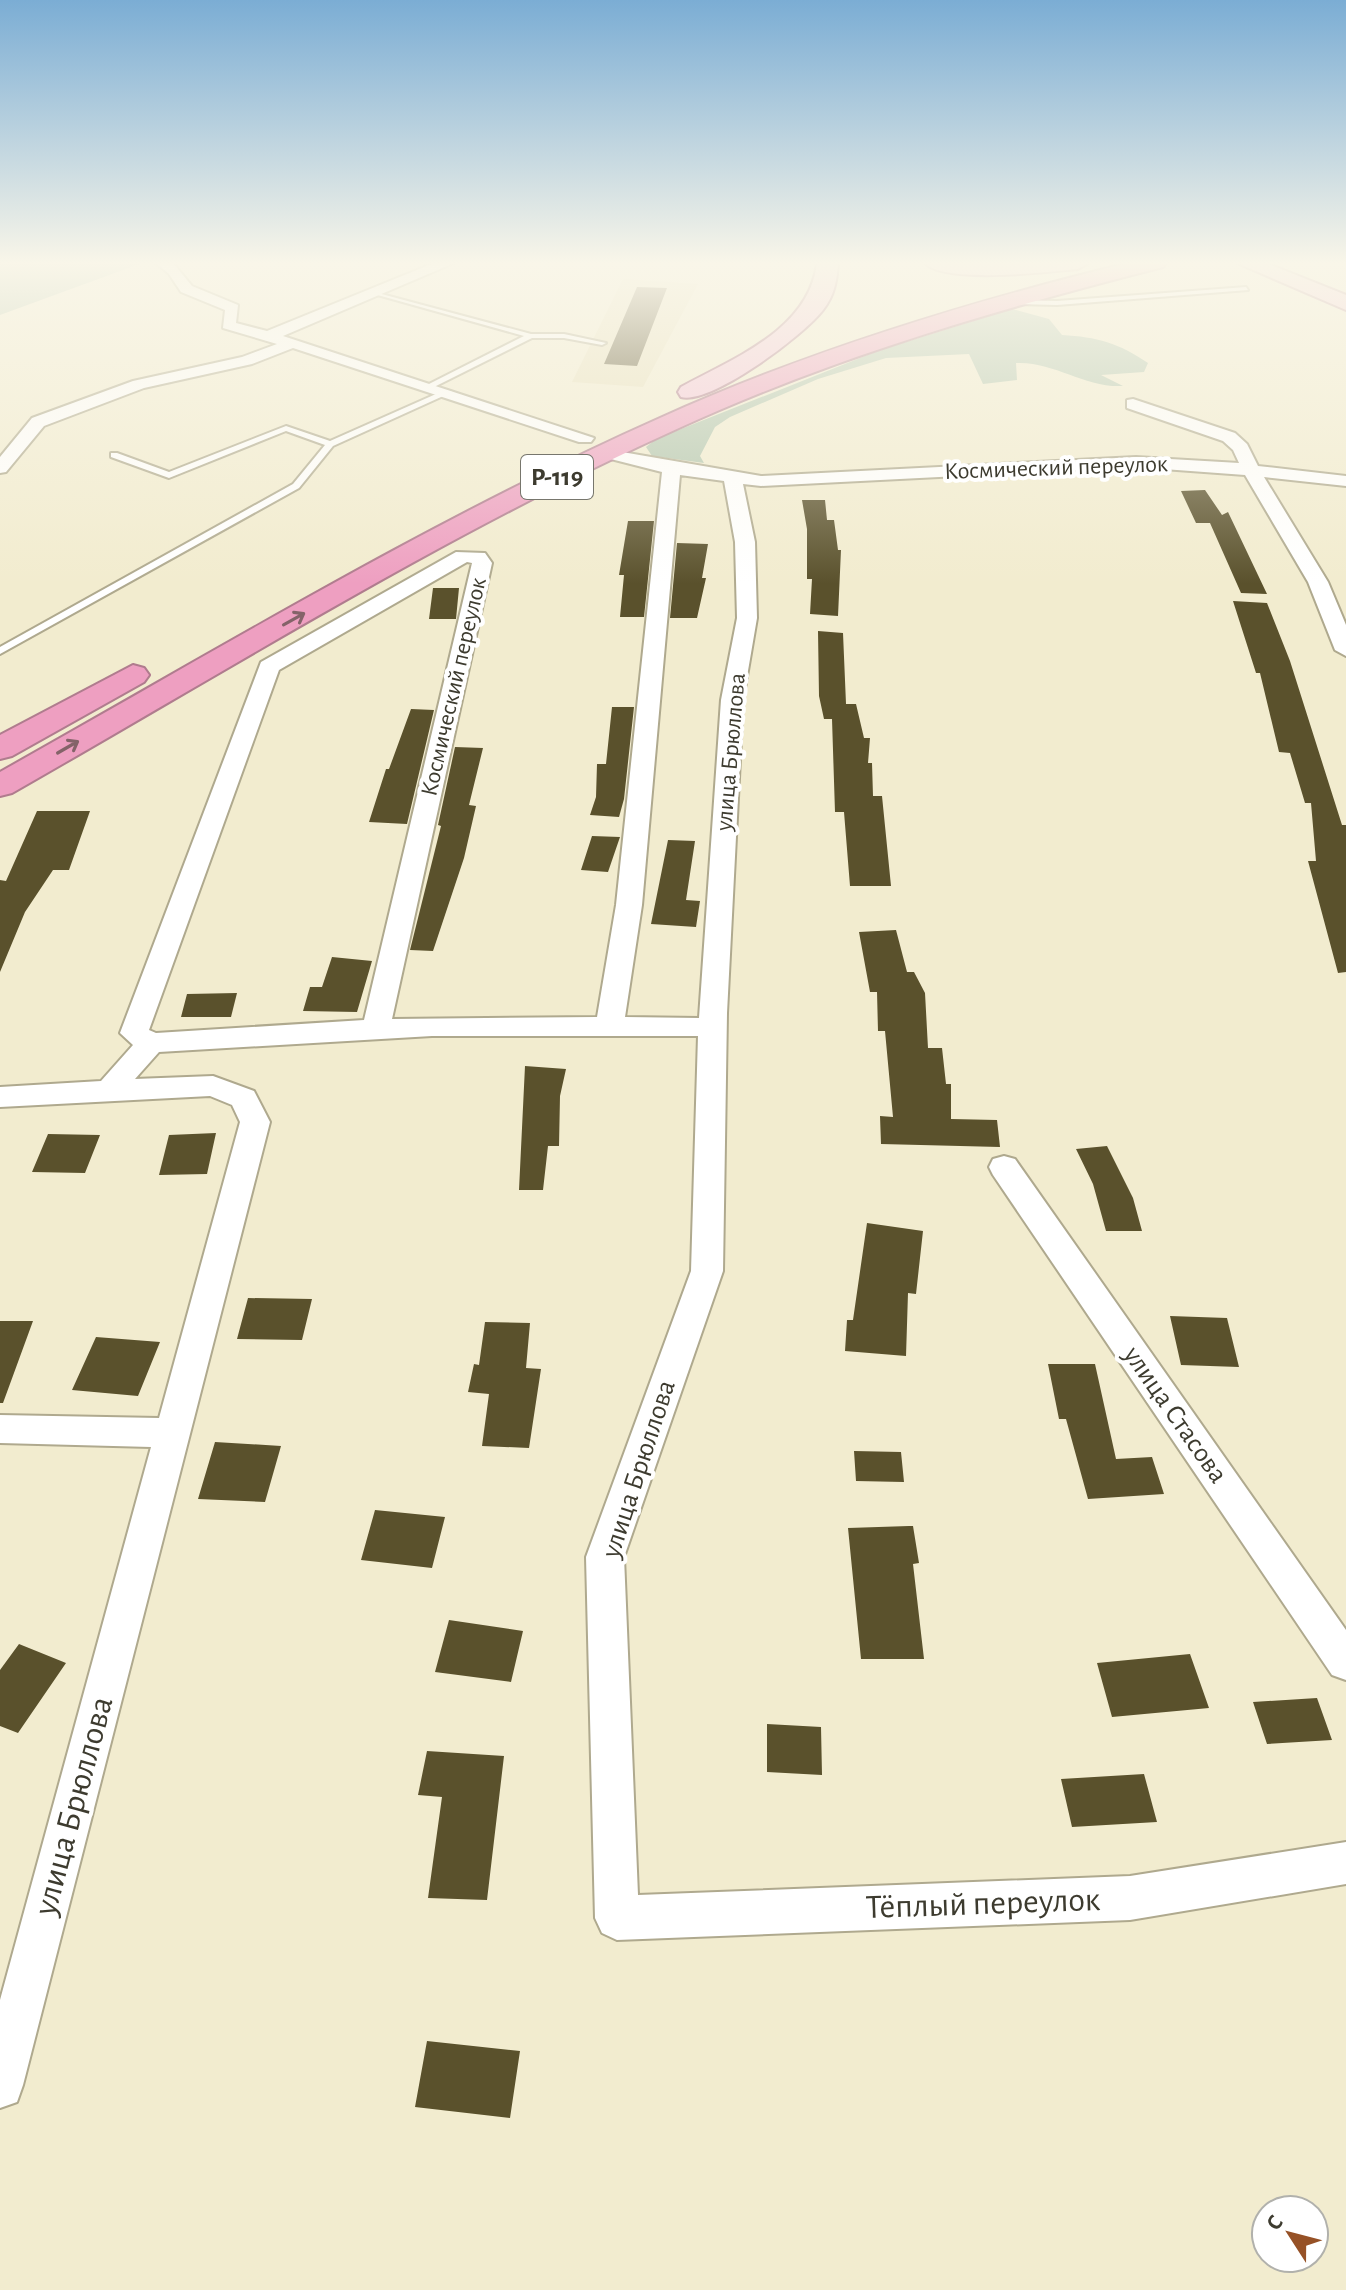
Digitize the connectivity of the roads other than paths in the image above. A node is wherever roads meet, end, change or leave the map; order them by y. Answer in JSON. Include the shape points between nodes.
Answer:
{"nodes":[{"id":1,"x":211,"y":370,"type":"edge"},
{"id":2,"x":377,"y":370,"type":"edge"},
{"id":3,"x":464,"y":370,"type":"edge"},
{"id":4,"x":728,"y":370,"type":"edge"},
{"id":5,"x":753,"y":370,"type":"edge"},
{"id":6,"x":796,"y":370,"type":"edge"},
{"id":7,"x":430,"y":387,"type":"junction"},
{"id":8,"x":448,"y":392,"type":"junction"},
{"id":9,"x":690,"y":392,"type":"junction"},
{"id":10,"x":1133,"y":404,"type":"dead end"},
{"id":11,"x":330,"y":444,"type":"junction"},
{"id":12,"x":595,"y":445,"type":"junction"},
{"id":13,"x":114,"y":455,"type":"dead end"},
{"id":14,"x":0,"y":468,"type":"edge"},
{"id":15,"x":671,"y":469,"type":"junction"},
{"id":16,"x":1252,"y":472,"type":"junction"},
{"id":17,"x":733,"y":479,"type":"junction"},
{"id":18,"x":1346,"y":481,"type":"edge"},
{"id":19,"x":393,"y":535,"type":"dead end"},
{"id":20,"x":1346,"y":650,"type":"edge"},
{"id":21,"x":0,"y":651,"type":"edge"},
{"id":22,"x":162,"y":659,"type":"dead end"},
{"id":23,"x":0,"y":749,"type":"edge"},
{"id":24,"x":0,"y":786,"type":"edge"},
{"id":25,"x":610,"y":1025,"type":"junction"},
{"id":26,"x":712,"y":1027,"type":"junction"},
{"id":27,"x":376,"y":1029,"type":"junction"},
{"id":28,"x":151,"y":1043,"type":"junction"},
{"id":29,"x":109,"y":1090,"type":"junction"},
{"id":30,"x":0,"y":1097,"type":"edge"},
{"id":31,"x":1004,"y":1167,"type":"dead end"},
{"id":32,"x":0,"y":1429,"type":"edge"},
{"id":33,"x":173,"y":1433,"type":"junction"},
{"id":34,"x":1346,"y":1662,"type":"edge"},
{"id":35,"x":1346,"y":1863,"type":"edge"},
{"id":36,"x":617,"y":1918,"type":"joint"},
{"id":37,"x":0,"y":2085,"type":"edge"}],
"edges":[{"from":1,"to":14,"type":"street","via":[[139,384],[38,422]]},
{"from":2,"to":7,"type":"street","name":"Космический переулок"},
{"from":3,"to":7,"type":"lane"},
{"from":4,"to":9,"type":"main road"},
{"from":5,"to":9,"type":"highway","number":"Р-119"},
{"from":6,"to":12,"type":"highway","number":"Р-119"},
{"from":7,"to":8,"type":"street","name":"Космический переулок"},
{"from":8,"to":11,"type":"lane"},
{"from":8,"to":12,"type":"street","name":"Космический переулок"},
{"from":9,"to":12,"type":"highway","number":"Р-119"},
{"from":10,"to":16,"type":"street","via":[[1229,437]]},
{"from":11,"to":13,"type":"lane","via":[[286,428],[169,475]]},
{"from":11,"to":21,"type":"lane","via":[[296,486]]},
{"from":12,"to":15,"type":"street","name":"Космический переулок"},
{"from":12,"to":19,"type":"highway","number":"Р-119"},
{"from":24,"to":12,"type":"highway","number":"Р-119","one_way":true},
{"from":15,"to":17,"type":"street","name":"Космический переулок"},
{"from":15,"to":25,"type":"street","via":[[629,905]]},
{"from":16,"to":17,"type":"street","name":"Космический переулок","via":[[1136,462]]},
{"from":16,"to":18,"type":"street","name":"Космический переулок"},
{"from":16,"to":20,"type":"street","via":[[1318,582]]},
{"from":17,"to":26,"type":"street","name":"улица Брюллова","via":[[745,542],[747,618],[732,700]]},
{"from":22,"to":23,"type":"highway"},
{"from":25,"to":26,"type":"street"},
{"from":25,"to":27,"type":"street"},
{"from":26,"to":36,"type":"street","name":"улица Брюллова","via":[[707,1271],[605,1557]]},
{"from":27,"to":28,"type":"street"},
{"from":27,"to":28,"type":"street","name":"Космический переулок","via":[[482,563],[478,557],[463,556],[269,667],[134,1033]]},
{"from":28,"to":29,"type":"street"},
{"from":29,"to":30,"type":"street","name":"улица Брюллова"},
{"from":29,"to":33,"type":"street","name":"улица Брюллова","via":[[213,1086],[244,1098],[255,1122]]},
{"from":31,"to":34,"type":"street","name":"улица Стасова"},
{"from":32,"to":33,"type":"street"},
{"from":33,"to":37,"type":"street","name":"улица Брюллова"},
{"from":35,"to":36,"type":"street","name":"Тёплый переулок","via":[[1130,1898]]}]}
